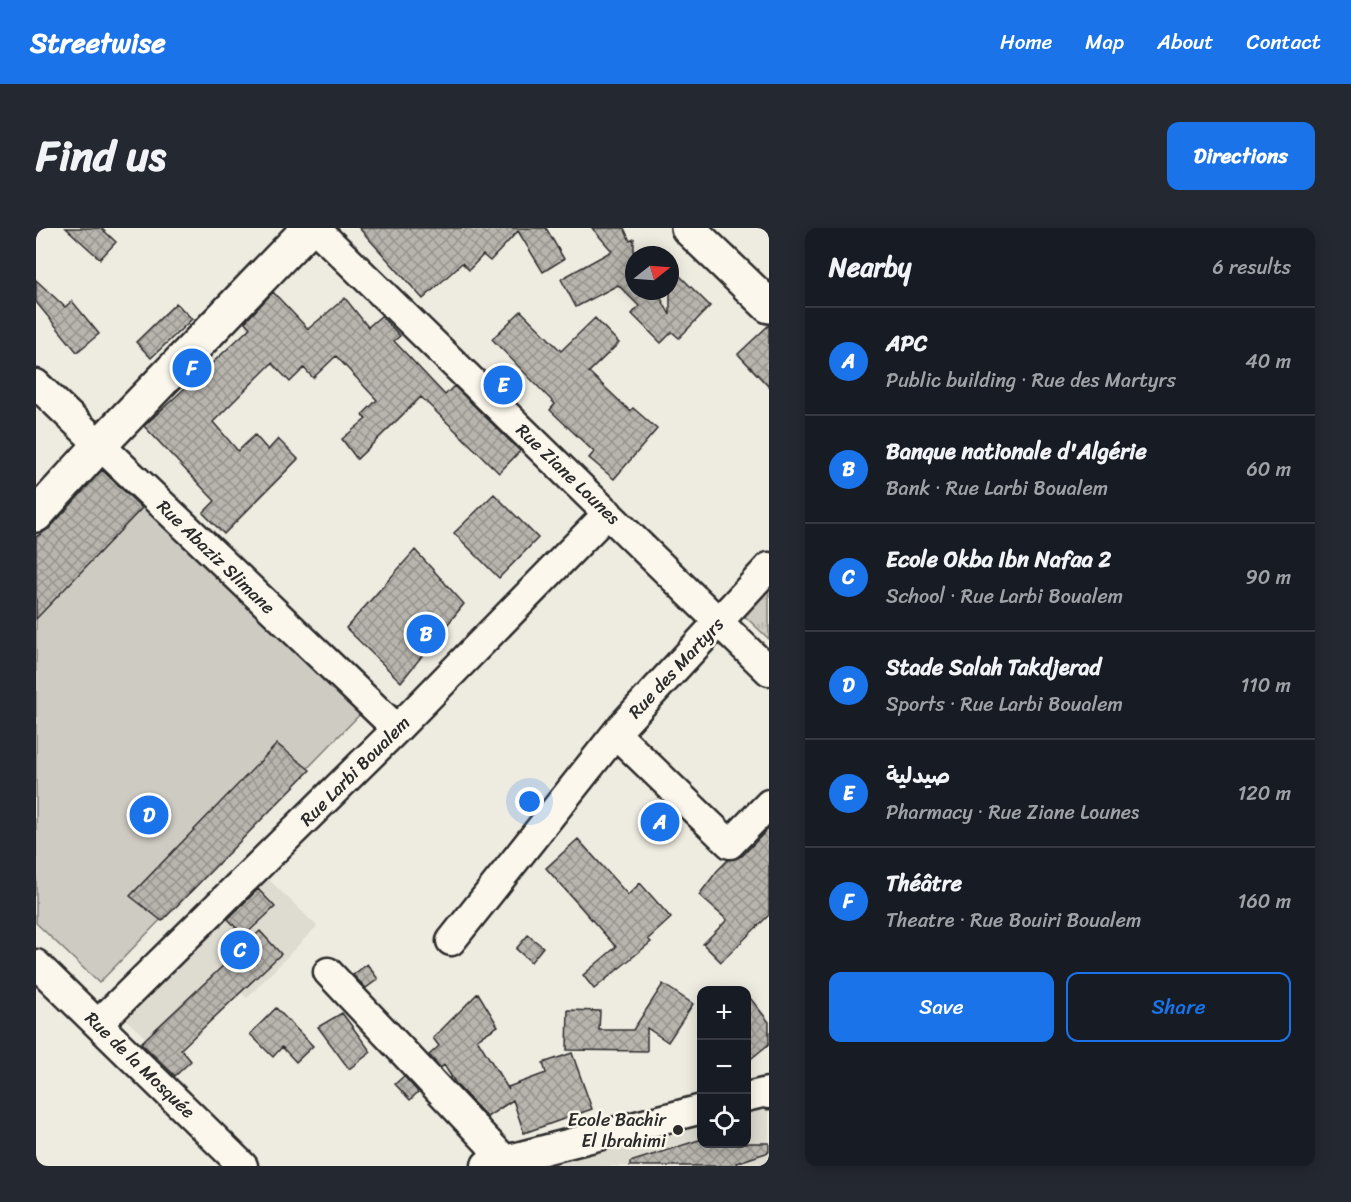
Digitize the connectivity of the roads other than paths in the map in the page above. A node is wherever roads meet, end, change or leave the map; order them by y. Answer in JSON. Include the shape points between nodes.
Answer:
{"nodes":[{"id":1,"x":309,"y":228,"type":"edge"},
{"id":2,"x":315,"y":228,"type":"edge"},
{"id":3,"x":688,"y":228,"type":"edge"},
{"id":4,"x":769,"y":306,"type":"edge"},
{"id":5,"x":36,"y":384,"type":"edge"},
{"id":6,"x":99,"y":446,"type":"junction"},
{"id":7,"x":608,"y":513,"type":"junction"},
{"id":8,"x":36,"y":515,"type":"edge"},
{"id":9,"x":769,"y":567,"type":"edge"},
{"id":10,"x":719,"y":622,"type":"junction"},
{"id":11,"x":769,"y":671,"type":"edge"},
{"id":12,"x":397,"y":729,"type":"junction"},
{"id":13,"x":616,"y":734,"type":"junction"},
{"id":14,"x":769,"y":804,"type":"edge"},
{"id":15,"x":451,"y":941,"type":"dead end"},
{"id":16,"x":36,"y":964,"type":"edge"},
{"id":17,"x":328,"y":972,"type":"dead end"},
{"id":18,"x":98,"y":1024,"type":"junction"},
{"id":19,"x":769,"y":1094,"type":"edge"},
{"id":20,"x":751,"y":1096,"type":"edge"},
{"id":21,"x":697,"y":1110,"type":"edge"},
{"id":22,"x":494,"y":1162,"type":"edge"},
{"id":23,"x":243,"y":1166,"type":"edge"}],
"edges":[{"from":1,"to":6,"type":"main road"},
{"from":2,"to":7,"type":"street","name":"Rue Ziane Lounes"},
{"from":3,"to":4,"type":"main road"},
{"from":5,"to":6,"type":"street","name":"Rue Abaziz Slimane"},
{"from":6,"to":8,"type":"main road"},
{"from":6,"to":12,"type":"street","name":"Rue Abaziz Slimane"},
{"from":7,"to":10,"type":"street","name":"Rue Ziane Lounes"},
{"from":7,"to":12,"type":"street","name":"Rue Larbi Boualem"},
{"from":9,"to":10,"type":"street","name":"Rue des Martyrs"},
{"from":10,"to":11,"type":"street","name":"Rue Ziane Lounes"},
{"from":10,"to":13,"type":"street","name":"Rue des Martyrs"},
{"from":12,"to":18,"type":"street","name":"Rue Larbi Boualem"},
{"from":13,"to":14,"type":"street","via":[[730,844]]},
{"from":13,"to":15,"type":"street","name":"Rue des Martyrs"},
{"from":16,"to":18,"type":"street","name":"Rue de la Mosquée"},
{"from":17,"to":22,"type":"street"},
{"from":18,"to":23,"type":"street","name":"Rue de la Mosquée"},
{"from":19,"to":20,"type":"street"},
{"from":21,"to":22,"type":"street"}]}
